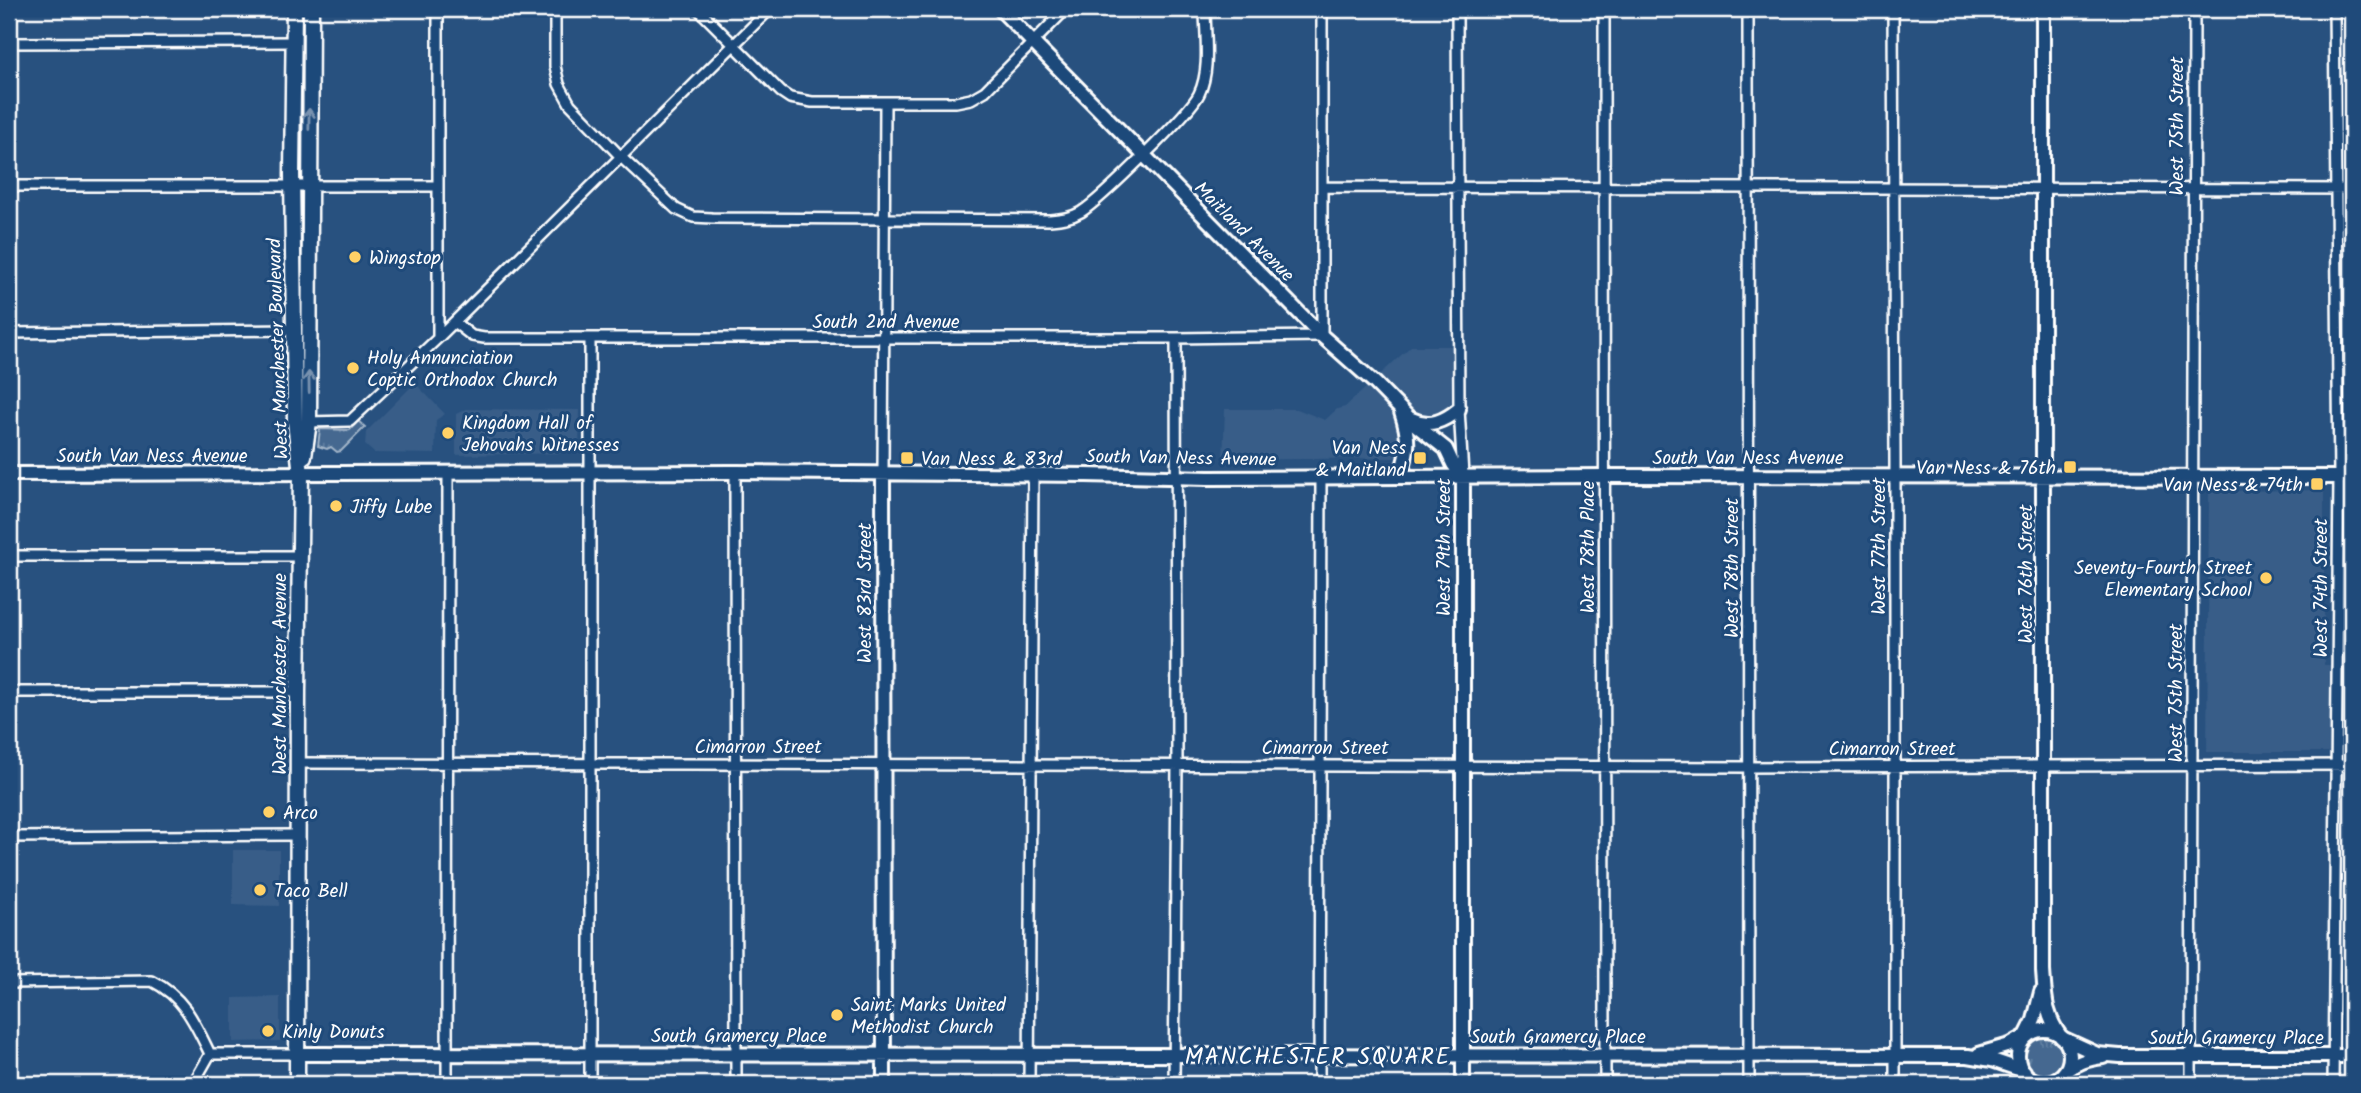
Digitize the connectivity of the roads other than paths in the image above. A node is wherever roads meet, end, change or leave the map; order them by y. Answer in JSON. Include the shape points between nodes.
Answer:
{"nodes":[{"id":1,"x":294,"y":9,"type":"edge"},
{"id":2,"x":310,"y":9,"type":"edge"},
{"id":3,"x":438,"y":9,"type":"edge"},
{"id":4,"x":555,"y":9,"type":"edge"},
{"id":5,"x":698,"y":9,"type":"edge"},
{"id":6,"x":770,"y":9,"type":"edge"},
{"id":7,"x":1000,"y":9,"type":"edge"},
{"id":8,"x":1066,"y":9,"type":"edge"},
{"id":9,"x":1205,"y":9,"type":"edge"},
{"id":10,"x":1322,"y":9,"type":"edge"},
{"id":11,"x":1457,"y":9,"type":"edge"},
{"id":12,"x":1604,"y":9,"type":"edge"},
{"id":13,"x":1748,"y":9,"type":"edge"},
{"id":14,"x":1893,"y":9,"type":"edge"},
{"id":15,"x":2043,"y":9,"type":"edge"},
{"id":16,"x":2194,"y":9,"type":"edge"},
{"id":17,"x":2334,"y":9,"type":"edge"},
{"id":18,"x":294,"y":42,"type":"junction"},
{"id":19,"x":9,"y":43,"type":"edge"},
{"id":20,"x":1033,"y":43,"type":"junction"},
{"id":21,"x":733,"y":45,"type":"junction"},
{"id":22,"x":884,"y":102,"type":"junction"},
{"id":23,"x":1143,"y":155,"type":"junction"},
{"id":24,"x":621,"y":158,"type":"junction"},
{"id":25,"x":9,"y":186,"type":"edge"},
{"id":26,"x":437,"y":186,"type":"junction"},
{"id":27,"x":292,"y":187,"type":"junction"},
{"id":28,"x":309,"y":187,"type":"junction"},
{"id":29,"x":1322,"y":187,"type":"junction"},
{"id":30,"x":1458,"y":187,"type":"junction"},
{"id":31,"x":1605,"y":188,"type":"junction"},
{"id":32,"x":1748,"y":188,"type":"junction"},
{"id":33,"x":1894,"y":188,"type":"junction"},
{"id":34,"x":2043,"y":188,"type":"junction"},
{"id":35,"x":2194,"y":188,"type":"junction"},
{"id":36,"x":2336,"y":189,"type":"junction"},
{"id":37,"x":2352,"y":189,"type":"edge"},
{"id":38,"x":885,"y":220,"type":"junction"},
{"id":39,"x":454,"y":322,"type":"junction"},
{"id":40,"x":294,"y":330,"type":"junction"},
{"id":41,"x":9,"y":333,"type":"edge"},
{"id":42,"x":1322,"y":336,"type":"junction"},
{"id":43,"x":438,"y":338,"type":"junction"},
{"id":44,"x":590,"y":338,"type":"junction"},
{"id":45,"x":885,"y":338,"type":"junction"},
{"id":46,"x":1176,"y":338,"type":"junction"},
{"id":47,"x":1460,"y":409,"type":"junction"},
{"id":48,"x":1404,"y":412,"type":"junction"},
{"id":49,"x":302,"y":422,"type":"junction"},
{"id":50,"x":591,"y":472,"type":"junction"},
{"id":51,"x":735,"y":472,"type":"junction"},
{"id":52,"x":448,"y":473,"type":"junction"},
{"id":53,"x":9,"y":474,"type":"edge"},
{"id":54,"x":301,"y":474,"type":"junction"},
{"id":55,"x":883,"y":474,"type":"junction"},
{"id":56,"x":1033,"y":475,"type":"junction"},
{"id":57,"x":1605,"y":476,"type":"junction"},
{"id":58,"x":1748,"y":476,"type":"junction"},
{"id":59,"x":1176,"y":477,"type":"junction"},
{"id":60,"x":1321,"y":477,"type":"junction"},
{"id":61,"x":1400,"y":477,"type":"junction"},
{"id":62,"x":1463,"y":477,"type":"junction"},
{"id":63,"x":2193,"y":477,"type":"junction"},
{"id":64,"x":2339,"y":477,"type":"junction"},
{"id":65,"x":2352,"y":477,"type":"edge"},
{"id":66,"x":1895,"y":478,"type":"junction"},
{"id":67,"x":2045,"y":478,"type":"junction"},
{"id":68,"x":9,"y":556,"type":"edge"},
{"id":69,"x":300,"y":556,"type":"junction"},
{"id":70,"x":9,"y":692,"type":"edge"},
{"id":71,"x":298,"y":692,"type":"junction"},
{"id":72,"x":449,"y":762,"type":"junction"},
{"id":73,"x":298,"y":763,"type":"junction"},
{"id":74,"x":589,"y":763,"type":"junction"},
{"id":75,"x":735,"y":763,"type":"junction"},
{"id":76,"x":883,"y":764,"type":"junction"},
{"id":77,"x":1032,"y":764,"type":"junction"},
{"id":78,"x":1177,"y":764,"type":"junction"},
{"id":79,"x":1319,"y":765,"type":"junction"},
{"id":80,"x":1463,"y":765,"type":"junction"},
{"id":81,"x":1605,"y":765,"type":"junction"},
{"id":82,"x":1895,"y":765,"type":"junction"},
{"id":83,"x":2044,"y":765,"type":"junction"},
{"id":84,"x":2192,"y":765,"type":"junction"},
{"id":85,"x":2337,"y":765,"type":"junction"},
{"id":86,"x":2352,"y":765,"type":"edge"},
{"id":87,"x":1749,"y":766,"type":"junction"},
{"id":88,"x":298,"y":835,"type":"junction"},
{"id":89,"x":9,"y":837,"type":"edge"},
{"id":90,"x":2043,"y":971,"type":"junction"},
{"id":91,"x":9,"y":983,"type":"edge"},
{"id":92,"x":2026,"y":1036,"type":"junction"},
{"id":93,"x":2061,"y":1037,"type":"junction"},
{"id":94,"x":210,"y":1054,"type":"junction"},
{"id":95,"x":297,"y":1054,"type":"junction"},
{"id":96,"x":447,"y":1054,"type":"junction"},
{"id":97,"x":590,"y":1054,"type":"junction"},
{"id":98,"x":736,"y":1055,"type":"junction"},
{"id":99,"x":884,"y":1055,"type":"junction"},
{"id":100,"x":1029,"y":1055,"type":"junction"},
{"id":101,"x":1174,"y":1055,"type":"junction"},
{"id":102,"x":1319,"y":1055,"type":"junction"},
{"id":103,"x":1463,"y":1055,"type":"junction"},
{"id":104,"x":1606,"y":1056,"type":"junction"},
{"id":105,"x":1749,"y":1056,"type":"junction"},
{"id":106,"x":1895,"y":1056,"type":"junction"},
{"id":107,"x":1968,"y":1056,"type":"junction"},
{"id":108,"x":2120,"y":1056,"type":"junction"},
{"id":109,"x":2191,"y":1056,"type":"junction"},
{"id":110,"x":2333,"y":1056,"type":"junction"},
{"id":111,"x":2352,"y":1056,"type":"edge"},
{"id":112,"x":2024,"y":1072,"type":"junction"},
{"id":113,"x":2060,"y":1078,"type":"edge"},
{"id":114,"x":193,"y":1084,"type":"edge"},
{"id":115,"x":297,"y":1084,"type":"edge"},
{"id":116,"x":447,"y":1084,"type":"edge"},
{"id":117,"x":590,"y":1084,"type":"edge"},
{"id":118,"x":736,"y":1084,"type":"edge"},
{"id":119,"x":884,"y":1084,"type":"edge"},
{"id":120,"x":1029,"y":1084,"type":"edge"},
{"id":121,"x":1174,"y":1084,"type":"edge"},
{"id":122,"x":1319,"y":1084,"type":"edge"},
{"id":123,"x":1463,"y":1084,"type":"edge"},
{"id":124,"x":1605,"y":1084,"type":"edge"},
{"id":125,"x":1749,"y":1084,"type":"edge"},
{"id":126,"x":1895,"y":1084,"type":"edge"},
{"id":127,"x":2032,"y":1084,"type":"edge"},
{"id":128,"x":2191,"y":1084,"type":"edge"},
{"id":129,"x":2333,"y":1084,"type":"edge"}],
"edges":[{"from":1,"to":18,"type":"main road","name":"West Manchester Boulevard"},
{"from":28,"to":2,"type":"main road","name":"West Manchester Boulevard","one_way":true},
{"from":3,"to":26,"type":"street"},
{"from":4,"to":24,"type":"street","via":[[559,84],[570,104]]},
{"from":5,"to":21,"type":"street"},
{"from":6,"to":21,"type":"street"},
{"from":7,"to":20,"type":"street","name":"Maitland Avenue"},
{"from":8,"to":20,"type":"street"},
{"from":9,"to":23,"type":"street","via":[[1205,75],[1200,94]]},
{"from":10,"to":29,"type":"street"},
{"from":11,"to":30,"type":"street","name":"West 79th Street"},
{"from":12,"to":31,"type":"street","name":"West 78th Place"},
{"from":13,"to":32,"type":"street","name":"West 78th Street"},
{"from":14,"to":33,"type":"street","name":"West 77th Street"},
{"from":15,"to":34,"type":"street","name":"West 76th Street"},
{"from":16,"to":35,"type":"street","name":"West 75th Street"},
{"from":17,"to":36,"type":"street","name":"West 74th Street"},
{"from":18,"to":19,"type":"street"},
{"from":18,"to":27,"type":"main road","name":"West Manchester Boulevard"},
{"from":20,"to":22,"type":"street","via":[[971,99]]},
{"from":20,"to":23,"type":"street","name":"Maitland Avenue"},
{"from":21,"to":22,"type":"street","via":[[790,97],[812,102]]},
{"from":21,"to":24,"type":"street"},
{"from":22,"to":38,"type":"street","name":"West 83rd Street"},
{"from":23,"to":38,"type":"street","via":[[1088,207],[1060,219]]},
{"from":23,"to":42,"type":"street","name":"Maitland Avenue"},
{"from":24,"to":38,"type":"street","via":[[676,209],[693,217]]},
{"from":24,"to":39,"type":"street"},
{"from":25,"to":27,"type":"street"},
{"from":26,"to":28,"type":"street"},
{"from":26,"to":43,"type":"street"},
{"from":27,"to":28,"type":"street"},
{"from":27,"to":40,"type":"main road","name":"West Manchester Boulevard"},
{"from":49,"to":28,"type":"main road","name":"West Manchester Boulevard","one_way":true},
{"from":29,"to":30,"type":"street"},
{"from":29,"to":42,"type":"street"},
{"from":30,"to":31,"type":"street"},
{"from":30,"to":47,"type":"street","name":"West 79th Street"},
{"from":31,"to":32,"type":"street"},
{"from":31,"to":57,"type":"street","name":"West 78th Place"},
{"from":32,"to":33,"type":"street"},
{"from":32,"to":58,"type":"street","name":"West 78th Street"},
{"from":33,"to":34,"type":"street"},
{"from":33,"to":66,"type":"street","name":"West 77th Street"},
{"from":34,"to":35,"type":"street"},
{"from":34,"to":67,"type":"street","name":"West 76th Street"},
{"from":35,"to":36,"type":"street"},
{"from":35,"to":63,"type":"street","name":"West 75th Street"},
{"from":36,"to":37,"type":"street"},
{"from":36,"to":64,"type":"street","name":"West 74th Street"},
{"from":38,"to":45,"type":"street","name":"West 83rd Street"},
{"from":39,"to":43,"type":"street"},
{"from":39,"to":44,"type":"street","name":"South 2nd Avenue","via":[[484,338]]},
{"from":40,"to":41,"type":"street"},
{"from":40,"to":49,"type":"main road","name":"West Manchester Boulevard"},
{"from":42,"to":46,"type":"street","name":"South 2nd Avenue"},
{"from":42,"to":48,"type":"street","name":"Maitland Avenue"},
{"from":43,"to":49,"type":"street","via":[[350,421]]},
{"from":44,"to":45,"type":"street","name":"South 2nd Avenue"},
{"from":44,"to":50,"type":"street"},
{"from":45,"to":46,"type":"street","name":"South 2nd Avenue"},
{"from":45,"to":55,"type":"street","name":"West 83rd Street"},
{"from":46,"to":59,"type":"street"},
{"from":47,"to":48,"type":"street","via":[[1434,423],[1422,423]]},
{"from":47,"to":62,"type":"street","name":"West 79th Street"},
{"from":48,"to":61,"type":"street","via":[[1409,438]]},
{"from":48,"to":62,"type":"street","name":"Maitland Avenue","via":[[1446,449]]},
{"from":49,"to":54,"type":"main road","name":"West Manchester Boulevard"},
{"from":50,"to":51,"type":"street","name":"South Van Ness Avenue"},
{"from":50,"to":52,"type":"street","name":"South Van Ness Avenue"},
{"from":50,"to":74,"type":"street"},
{"from":51,"to":55,"type":"street","name":"South Van Ness Avenue"},
{"from":51,"to":75,"type":"street"},
{"from":52,"to":54,"type":"street","name":"South Van Ness Avenue"},
{"from":52,"to":72,"type":"street"},
{"from":53,"to":54,"type":"street","name":"South Van Ness Avenue"},
{"from":54,"to":69,"type":"main road","name":"West Manchester Avenue"},
{"from":55,"to":56,"type":"street","name":"South Van Ness Avenue"},
{"from":55,"to":76,"type":"street","name":"West 83rd Street"},
{"from":56,"to":59,"type":"street","name":"South Van Ness Avenue"},
{"from":56,"to":77,"type":"street"},
{"from":57,"to":58,"type":"street","name":"South Van Ness Avenue"},
{"from":57,"to":62,"type":"street","name":"South Van Ness Avenue"},
{"from":57,"to":81,"type":"street","name":"West 78th Place"},
{"from":58,"to":66,"type":"street","name":"South Van Ness Avenue"},
{"from":58,"to":87,"type":"street","name":"West 78th Street"},
{"from":59,"to":60,"type":"street","name":"South Van Ness Avenue"},
{"from":59,"to":78,"type":"street"},
{"from":60,"to":61,"type":"street","name":"South Van Ness Avenue"},
{"from":60,"to":79,"type":"street"},
{"from":61,"to":62,"type":"street","name":"South Van Ness Avenue"},
{"from":62,"to":80,"type":"street","name":"West 79th Street"},
{"from":63,"to":64,"type":"street","name":"South Van Ness Avenue"},
{"from":63,"to":67,"type":"street","name":"South Van Ness Avenue"},
{"from":63,"to":84,"type":"street","name":"West 75th Street"},
{"from":64,"to":65,"type":"street","name":"South Van Ness Avenue"},
{"from":64,"to":85,"type":"street","name":"West 74th Street"},
{"from":66,"to":67,"type":"street","name":"South Van Ness Avenue"},
{"from":66,"to":82,"type":"street","name":"West 77th Street"},
{"from":67,"to":83,"type":"street","name":"West 76th Street"},
{"from":68,"to":69,"type":"street"},
{"from":69,"to":71,"type":"main road","name":"West Manchester Avenue"},
{"from":70,"to":71,"type":"street"},
{"from":71,"to":73,"type":"main road","name":"West Manchester Avenue"},
{"from":72,"to":73,"type":"street","name":"Cimarron Street"},
{"from":72,"to":74,"type":"street","name":"Cimarron Street"},
{"from":72,"to":96,"type":"street"},
{"from":73,"to":88,"type":"main road","name":"West Manchester Avenue"},
{"from":74,"to":75,"type":"street","name":"Cimarron Street"},
{"from":74,"to":97,"type":"street"},
{"from":75,"to":76,"type":"street","name":"Cimarron Street"},
{"from":75,"to":98,"type":"street"},
{"from":76,"to":77,"type":"street","name":"Cimarron Street"},
{"from":76,"to":99,"type":"street","name":"West 83rd Street"},
{"from":77,"to":78,"type":"street","name":"Cimarron Street"},
{"from":77,"to":100,"type":"street"},
{"from":78,"to":79,"type":"street","name":"Cimarron Street"},
{"from":78,"to":101,"type":"street"},
{"from":79,"to":80,"type":"street","name":"Cimarron Street"},
{"from":79,"to":102,"type":"street"},
{"from":80,"to":81,"type":"street","name":"Cimarron Street"},
{"from":80,"to":103,"type":"street","name":"West 79th Street"},
{"from":81,"to":87,"type":"street","name":"Cimarron Street"},
{"from":81,"to":104,"type":"street","name":"West 78th Place"},
{"from":82,"to":83,"type":"street","name":"Cimarron Street"},
{"from":82,"to":87,"type":"street","name":"Cimarron Street"},
{"from":82,"to":106,"type":"street","name":"West 77th Street"},
{"from":83,"to":84,"type":"street","name":"Cimarron Street"},
{"from":83,"to":90,"type":"street","name":"West 76th Street"},
{"from":84,"to":85,"type":"street","name":"Cimarron Street"},
{"from":84,"to":109,"type":"street","name":"West 75th Street"},
{"from":85,"to":86,"type":"street","name":"Cimarron Street"},
{"from":85,"to":110,"type":"street","name":"West 74th Street"},
{"from":87,"to":105,"type":"street","name":"West 78th Street"},
{"from":88,"to":89,"type":"street"},
{"from":88,"to":95,"type":"main road","name":"West Manchester Avenue"},
{"from":90,"to":92,"type":"street","name":"West 76th Street","via":[[2040,999]]},
{"from":90,"to":93,"type":"street","name":"West 76th Street","via":[[2051,1023]]},
{"from":91,"to":94,"type":"street","via":[[152,981],[167,988],[191,1014]]},
{"from":92,"to":93,"type":"street","via":[[2044,1030]]},
{"from":92,"to":107,"type":"street","name":"South Gramercy Place","via":[[2000,1049]]},
{"from":92,"to":112,"type":"street","via":[[2018,1054]]},
{"from":93,"to":108,"type":"street","name":"South Gramercy Place","via":[[2097,1054]]},
{"from":93,"to":113,"type":"street","via":[[2069,1054]]},
{"from":94,"to":95,"type":"street","name":"South Gramercy Place"},
{"from":94,"to":114,"type":"street"},
{"from":95,"to":96,"type":"street","name":"South Gramercy Place"},
{"from":95,"to":115,"type":"main road","name":"West Manchester Avenue"},
{"from":96,"to":97,"type":"street","name":"South Gramercy Place"},
{"from":96,"to":116,"type":"street"},
{"from":97,"to":98,"type":"street","name":"South Gramercy Place"},
{"from":97,"to":117,"type":"street"},
{"from":98,"to":99,"type":"street","name":"South Gramercy Place"},
{"from":98,"to":118,"type":"street"},
{"from":99,"to":100,"type":"street","name":"South Gramercy Place"},
{"from":99,"to":119,"type":"street","name":"West 83rd Street"},
{"from":100,"to":101,"type":"street","name":"South Gramercy Place"},
{"from":100,"to":120,"type":"street"},
{"from":101,"to":102,"type":"street","name":"South Gramercy Place"},
{"from":101,"to":121,"type":"street"},
{"from":102,"to":103,"type":"street","name":"South Gramercy Place"},
{"from":102,"to":122,"type":"street"},
{"from":103,"to":104,"type":"street","name":"South Gramercy Place"},
{"from":103,"to":123,"type":"street","name":"West 79th Street"},
{"from":104,"to":105,"type":"street","name":"South Gramercy Place"},
{"from":104,"to":124,"type":"street","name":"West 78th Place"},
{"from":105,"to":106,"type":"street","name":"South Gramercy Place"},
{"from":105,"to":125,"type":"street","name":"West 78th Street"},
{"from":106,"to":107,"type":"street","name":"South Gramercy Place"},
{"from":106,"to":126,"type":"street","name":"West 77th Street"},
{"from":107,"to":112,"type":"street","name":"South Gramercy Place"},
{"from":108,"to":109,"type":"street","name":"South Gramercy Place"},
{"from":108,"to":113,"type":"street","name":"South Gramercy Place","via":[[2075,1064]]},
{"from":109,"to":110,"type":"street","name":"South Gramercy Place"},
{"from":109,"to":128,"type":"street","name":"West 75th Street"},
{"from":110,"to":111,"type":"street","name":"South Gramercy Place"},
{"from":110,"to":129,"type":"street","name":"West 74th Street"},
{"from":112,"to":113,"type":"street","via":[[2041,1081]]},
{"from":112,"to":127,"type":"street"}]}
